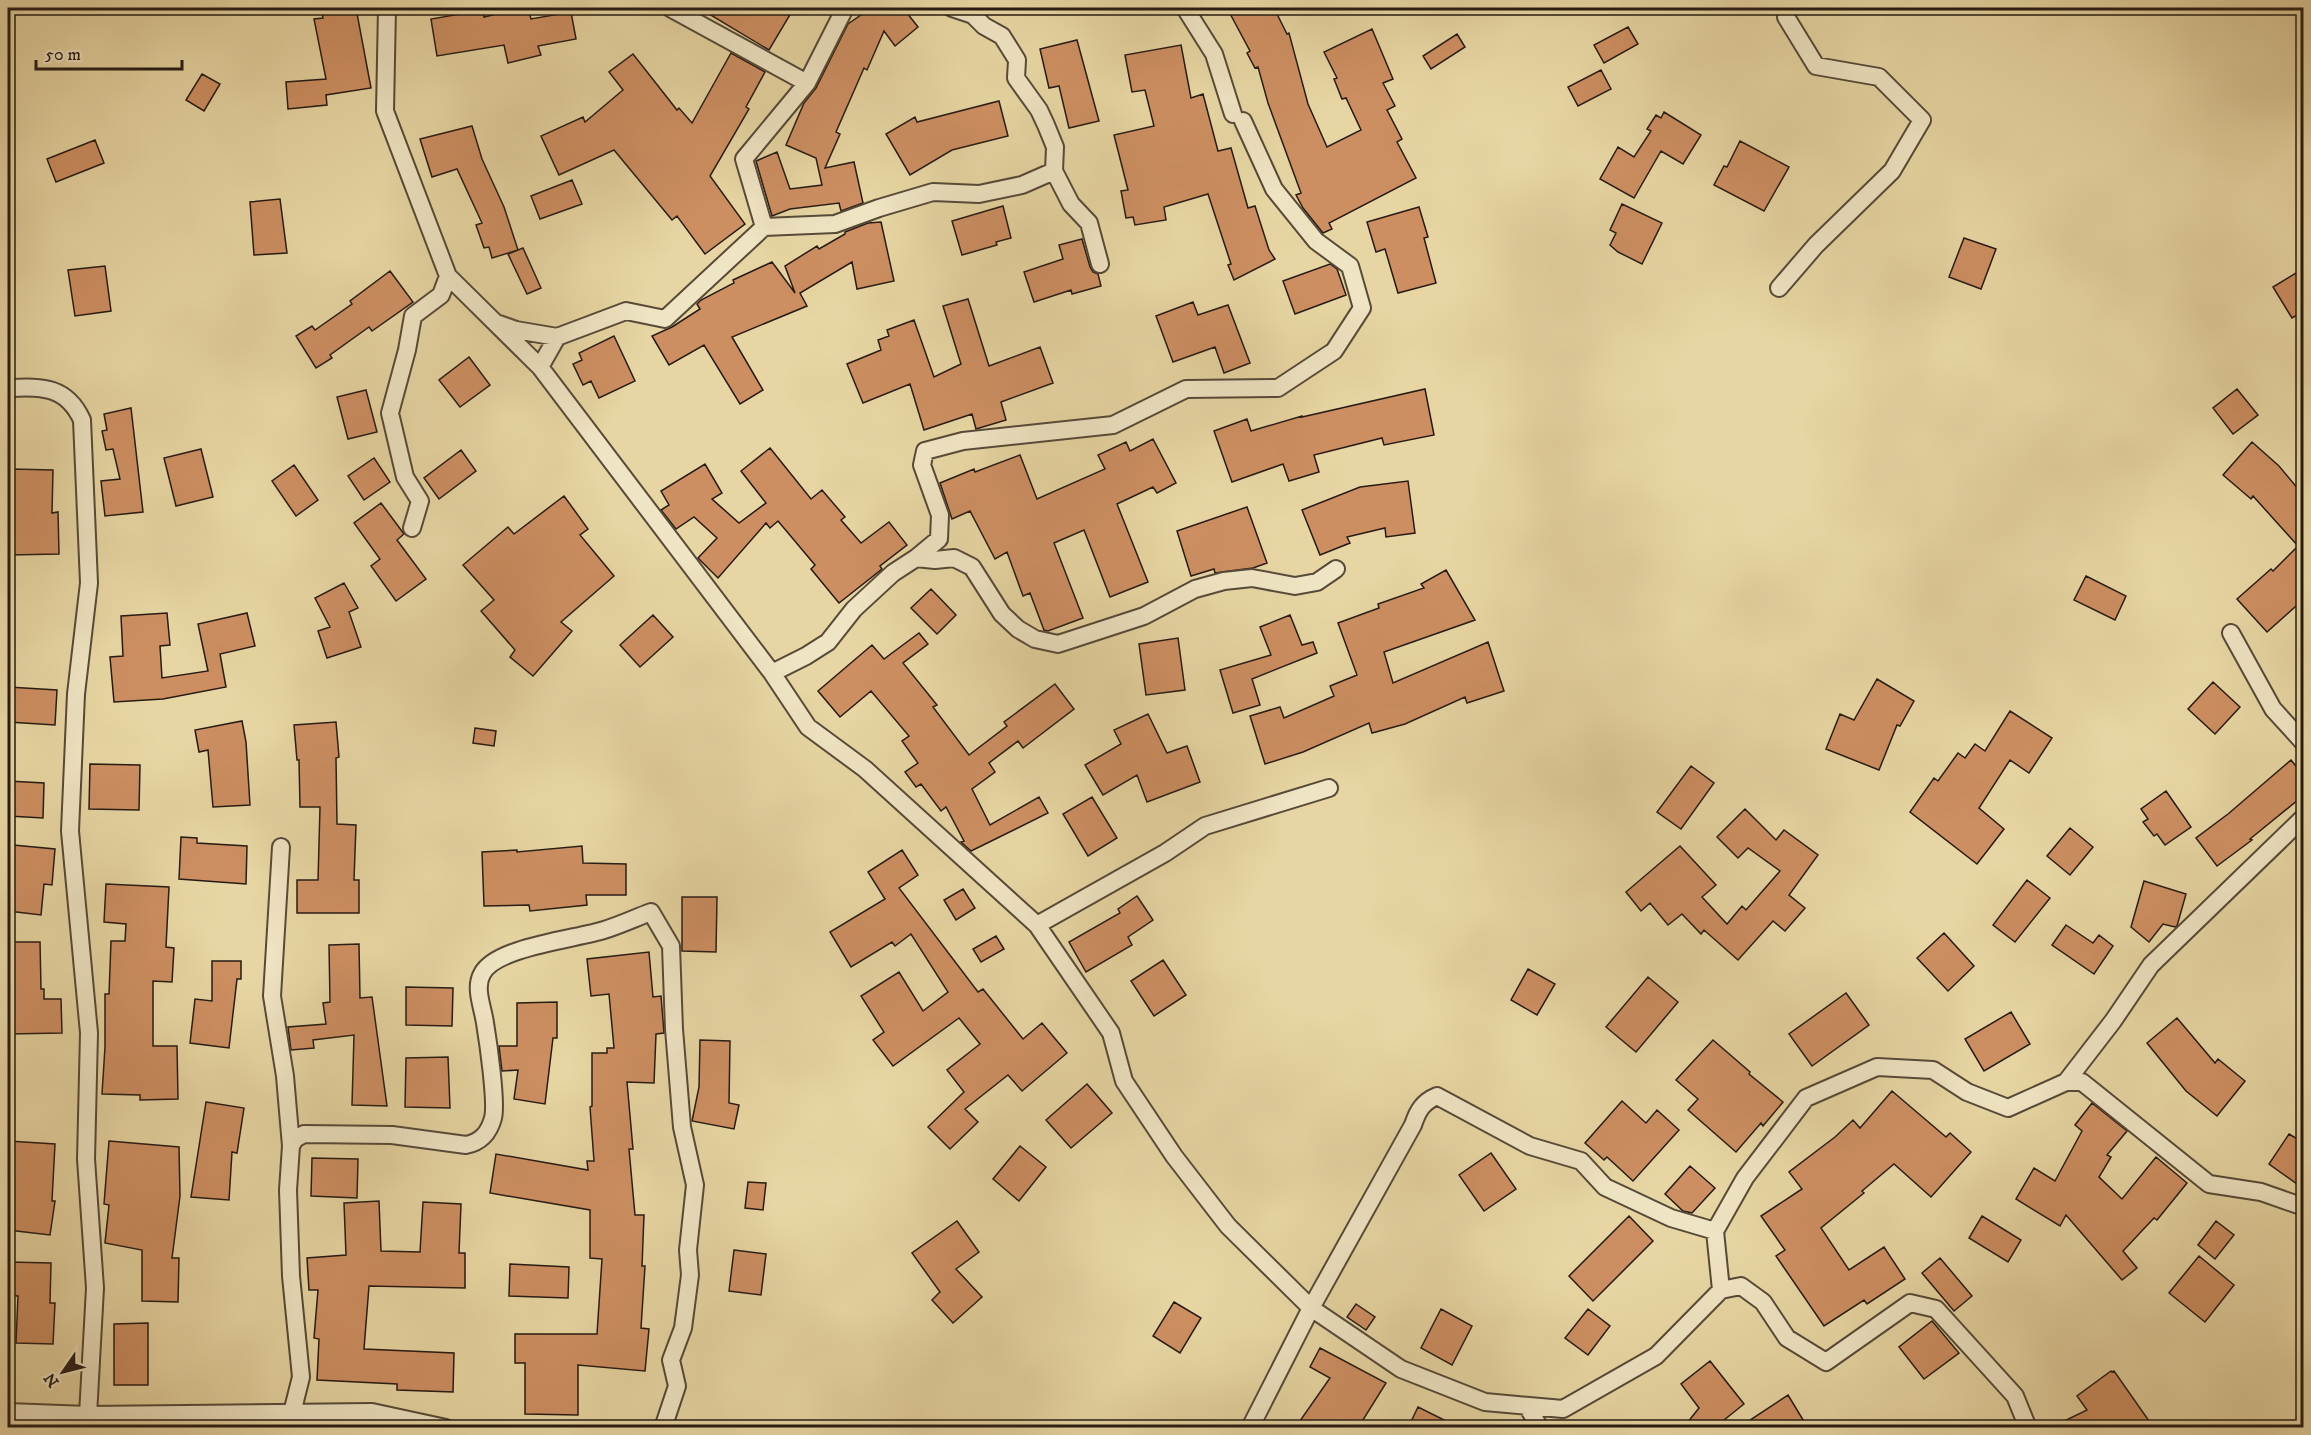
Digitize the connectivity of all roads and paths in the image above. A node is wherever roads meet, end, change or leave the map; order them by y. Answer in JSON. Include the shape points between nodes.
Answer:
{"nodes":[{"id":1,"x":387,"y":8,"type":"edge"},
{"id":2,"x":670,"y":8,"type":"edge"},
{"id":3,"x":845,"y":8,"type":"edge"},
{"id":4,"x":952,"y":8,"type":"edge"},
{"id":5,"x":1185,"y":8,"type":"edge"},
{"id":6,"x":1787,"y":8,"type":"edge"},
{"id":7,"x":807,"y":83,"type":"junction"},
{"id":8,"x":1054,"y":171,"type":"junction"},
{"id":9,"x":764,"y":227,"type":"junction"},
{"id":10,"x":1100,"y":264,"type":"dead end"},
{"id":11,"x":448,"y":276,"type":"junction"},
{"id":12,"x":1779,"y":288,"type":"dead end"},
{"id":13,"x":498,"y":323,"type":"junction"},
{"id":14,"x":557,"y":337,"type":"junction"},
{"id":15,"x":540,"y":367,"type":"junction"},
{"id":16,"x":8,"y":388,"type":"edge"},
{"id":17,"x":412,"y":528,"type":"dead end"},
{"id":18,"x":916,"y":558,"type":"junction"},
{"id":19,"x":1336,"y":569,"type":"dead end"},
{"id":20,"x":2231,"y":633,"type":"dead end"},
{"id":21,"x":772,"y":673,"type":"junction"},
{"id":22,"x":2304,"y":743,"type":"edge"},
{"id":23,"x":1329,"y":788,"type":"dead end"},
{"id":24,"x":2304,"y":817,"type":"edge"},
{"id":25,"x":281,"y":847,"type":"dead end"},
{"id":26,"x":1037,"y":925,"type":"junction"},
{"id":27,"x":2066,"y":1082,"type":"junction"},
{"id":28,"x":291,"y":1146,"type":"junction"},
{"id":29,"x":2304,"y":1207,"type":"edge"},
{"id":30,"x":1715,"y":1231,"type":"junction"},
{"id":31,"x":1721,"y":1290,"type":"junction"},
{"id":32,"x":1311,"y":1308,"type":"junction"},
{"id":33,"x":1527,"y":1406,"type":"junction"},
{"id":34,"x":8,"y":1412,"type":"edge"},
{"id":35,"x":292,"y":1413,"type":"junction"},
{"id":36,"x":88,"y":1415,"type":"junction"},
{"id":37,"x":446,"y":1428,"type":"edge"},
{"id":38,"x":663,"y":1428,"type":"edge"},
{"id":39,"x":1250,"y":1428,"type":"edge"},
{"id":40,"x":1540,"y":1428,"type":"edge"},
{"id":41,"x":2028,"y":1428,"type":"edge"}],
"edges":[{"from":1,"to":11,"type":"street","via":[[386,111]]},
{"from":2,"to":7,"type":"street"},
{"from":3,"to":7,"type":"street"},
{"from":4,"to":8,"type":"street","via":[[974,15],[1002,36],[1017,60],[1016,78],[1039,110],[1055,147]]},
{"from":5,"to":18,"type":"street","via":[[1214,54],[1238,118],[1274,189],[1316,241],[1350,266],[1362,308],[1334,351],[1278,388],[1186,389],[1113,425],[963,441],[925,451],[922,465],[940,515],[939,539]]},
{"from":6,"to":12,"type":"street","via":[[1786,17],[1816,66],[1879,77],[1922,120],[1892,171],[1816,245]]},
{"from":7,"to":9,"type":"street","via":[[744,159]]},
{"from":8,"to":9,"type":"street","via":[[1022,185],[979,194],[933,192],[835,224]]},
{"from":8,"to":10,"type":"street","via":[[1071,204],[1089,223]]},
{"from":9,"to":14,"type":"street","via":[[665,319],[626,311]]},
{"from":11,"to":13,"type":"street"},
{"from":11,"to":17,"type":"street","via":[[441,295],[412,316],[390,413],[405,477],[420,501]]},
{"from":13,"to":14,"type":"street"},
{"from":13,"to":15,"type":"street"},
{"from":14,"to":15,"type":"street"},
{"from":15,"to":21,"type":"street"},
{"from":16,"to":36,"type":"street","via":[[42,387],[70,401],[82,420],[89,583],[76,694],[70,831],[89,1033],[86,1160],[95,1288]]},
{"from":18,"to":19,"type":"street","via":[[954,558],[972,567],[1002,614],[1018,629],[1035,639],[1058,644],[1144,616],[1195,589],[1224,581],[1252,578],[1295,586],[1317,582]]},
{"from":18,"to":21,"type":"street","via":[[893,573],[854,609],[828,642]]},
{"from":20,"to":22,"type":"street","via":[[2274,709]]},
{"from":21,"to":26,"type":"street","via":[[808,727],[865,769]]},
{"from":23,"to":26,"type":"street","via":[[1205,826]]},
{"from":24,"to":27,"type":"street","via":[[2151,965]]},
{"from":25,"to":28,"type":"street","via":[[272,996]]},
{"from":26,"to":32,"type":"street","via":[[1111,1033],[1124,1081],[1174,1156],[1228,1226]]},
{"from":27,"to":29,"type":"street","via":[[2082,1082],[2209,1184],[2262,1192]]},
{"from":27,"to":30,"type":"street","via":[[2008,1108],[1968,1092],[1933,1070],[1877,1067],[1806,1098],[1745,1178]]},
{"from":28,"to":35,"type":"street","via":[[291,1276],[301,1377]]},
{"from":28,"to":38,"type":"street","via":[[304,1134],[392,1135],[466,1145],[477,1143],[494,1116],[479,988],[482,973],[513,951],[603,930],[651,912],[671,946],[682,1127],[695,1185],[688,1250],[690,1275],[682,1328],[671,1359],[677,1386]]},
{"from":30,"to":31,"type":"street"},
{"from":30,"to":32,"type":"street","via":[[1671,1218],[1615,1191],[1581,1161],[1530,1146],[1437,1096],[1426,1101],[1418,1112]]},
{"from":31,"to":33,"type":"street","via":[[1656,1356],[1563,1409]]},
{"from":31,"to":41,"type":"street","via":[[1741,1286],[1763,1302],[1787,1338],[1826,1362],[1910,1303],[1935,1309],[2015,1396]]},
{"from":32,"to":33,"type":"street","via":[[1401,1369],[1485,1402]]},
{"from":32,"to":39,"type":"street"},
{"from":33,"to":40,"type":"street"},
{"from":34,"to":36,"type":"street"},
{"from":35,"to":36,"type":"street"},
{"from":35,"to":37,"type":"street","via":[[372,1412]]}]}
